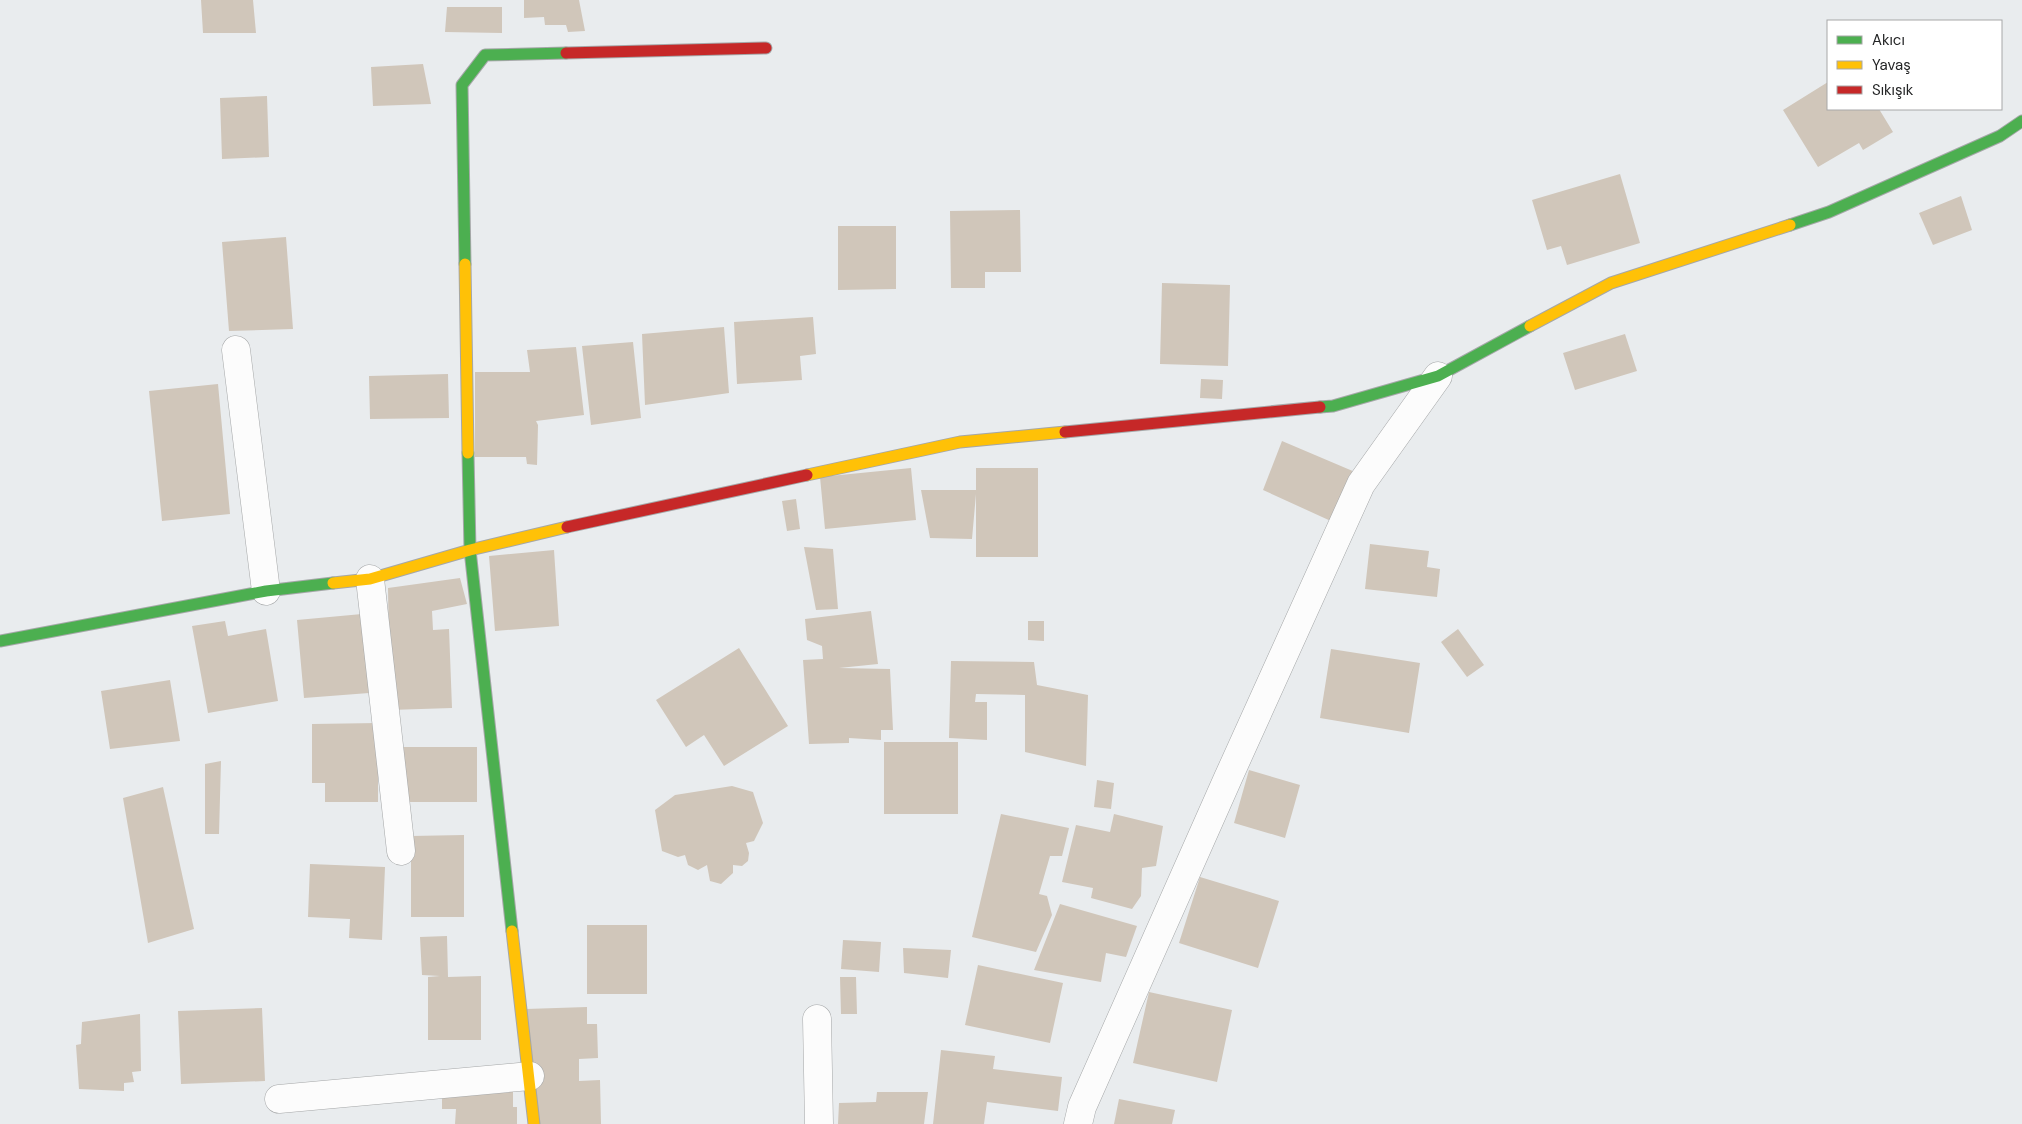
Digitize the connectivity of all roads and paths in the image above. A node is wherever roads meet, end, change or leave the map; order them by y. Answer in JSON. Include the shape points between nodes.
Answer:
{"nodes":[{"id":1,"x":766,"y":48,"type":"dead end"},
{"id":2,"x":2022,"y":121,"type":"edge"},
{"id":3,"x":236,"y":350,"type":"dead end"},
{"id":4,"x":1438,"y":376,"type":"junction"},
{"id":5,"x":470,"y":550,"type":"junction"},
{"id":6,"x":370,"y":579,"type":"junction"},
{"id":7,"x":266,"y":591,"type":"junction"},
{"id":8,"x":0,"y":641,"type":"edge"},
{"id":9,"x":401,"y":850,"type":"dead end"},
{"id":10,"x":817,"y":1019,"type":"dead end"},
{"id":11,"x":530,"y":1076,"type":"junction"},
{"id":12,"x":279,"y":1099,"type":"dead end"},
{"id":13,"x":534,"y":1124,"type":"edge"},
{"id":14,"x":819,"y":1124,"type":"edge"},
{"id":15,"x":1078,"y":1124,"type":"edge"}],
"edges":[{"from":1,"to":5,"type":"street","via":[[485,54],[462,85]]},
{"from":2,"to":4,"type":"street","via":[[2000,136],[1829,212],[1611,283]]},
{"from":3,"to":7,"type":"street"},
{"from":4,"to":5,"type":"street","via":[[1333,406],[960,442]]},
{"from":4,"to":15,"type":"street","via":[[1361,484],[1090,1088]]},
{"from":5,"to":6,"type":"street"},
{"from":5,"to":11,"type":"street"},
{"from":6,"to":7,"type":"street"},
{"from":6,"to":9,"type":"street"},
{"from":7,"to":8,"type":"street"},
{"from":10,"to":14,"type":"street"},
{"from":11,"to":12,"type":"street"},
{"from":11,"to":13,"type":"street"}]}
